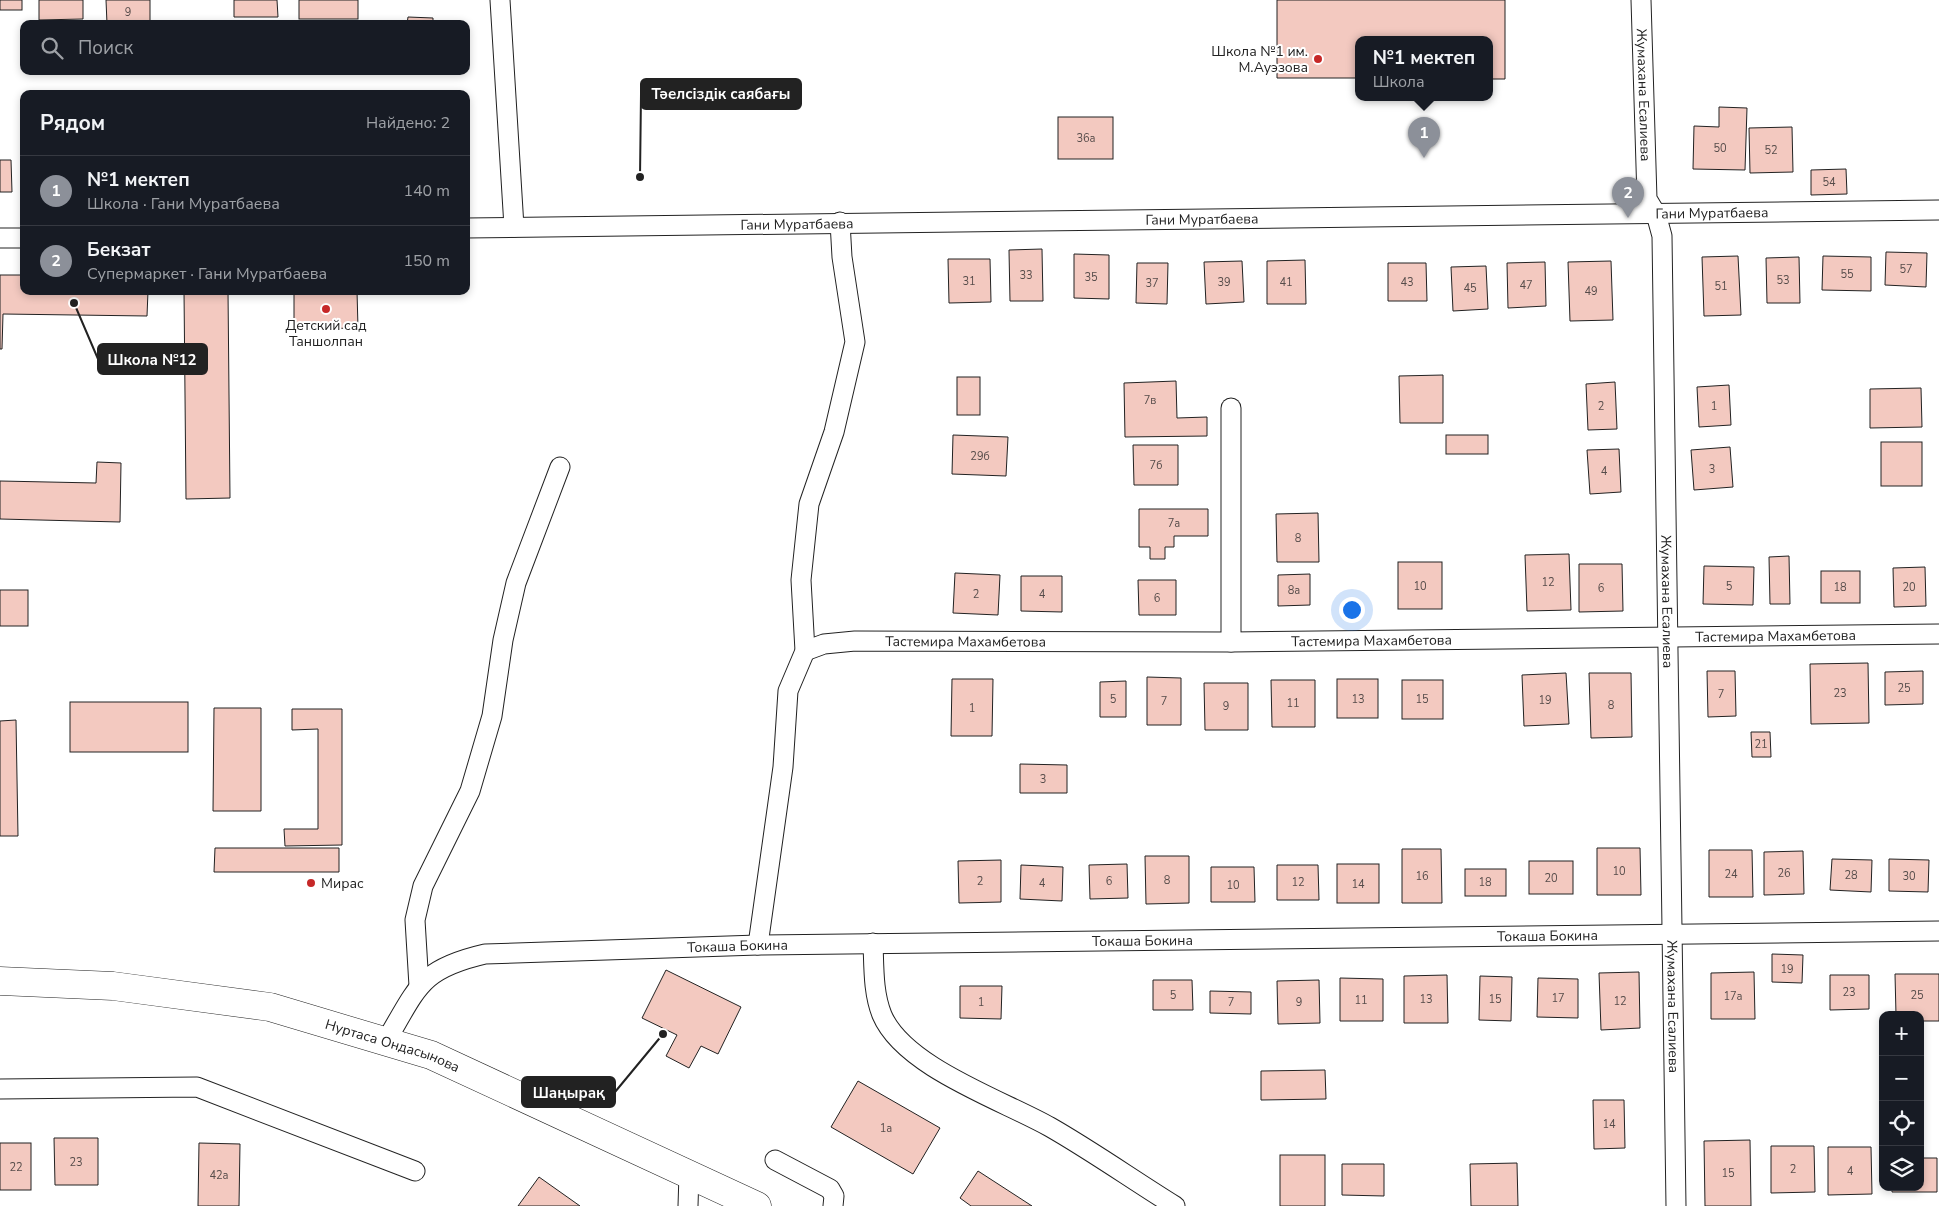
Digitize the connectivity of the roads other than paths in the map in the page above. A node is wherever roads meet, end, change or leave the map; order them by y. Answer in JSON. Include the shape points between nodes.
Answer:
{"nodes":[{"id":1,"x":500,"y":0,"type":"edge"},
{"id":2,"x":1640,"y":0,"type":"edge"},
{"id":3,"x":1939,"y":210,"type":"edge"},
{"id":4,"x":1656,"y":214,"type":"junction"},
{"id":5,"x":840,"y":222,"type":"junction"},
{"id":6,"x":514,"y":227,"type":"junction"},
{"id":7,"x":470,"y":228,"type":"edge"},
{"id":8,"x":0,"y":238,"type":"edge"},
{"id":9,"x":20,"y":238,"type":"edge"},
{"id":10,"x":1231,"y":408,"type":"dead end"},
{"id":11,"x":560,"y":466,"type":"dead end"},
{"id":12,"x":1939,"y":634,"type":"edge"},
{"id":13,"x":1669,"y":638,"type":"junction"},
{"id":14,"x":1232,"y":642,"type":"junction"},
{"id":15,"x":805,"y":651,"type":"junction"},
{"id":16,"x":1939,"y":931,"type":"edge"},
{"id":17,"x":1671,"y":932,"type":"junction"},
{"id":18,"x":758,"y":944,"type":"junction"},
{"id":19,"x":873,"y":944,"type":"junction"},
{"id":20,"x":0,"y":981,"type":"edge"},
{"id":21,"x":419,"y":986,"type":"junction"},
{"id":22,"x":386,"y":1041,"type":"junction"},
{"id":23,"x":0,"y":1089,"type":"edge"},
{"id":24,"x":775,"y":1160,"type":"dead end"},
{"id":25,"x":415,"y":1171,"type":"dead end"},
{"id":26,"x":689,"y":1174,"type":"junction"},
{"id":27,"x":688,"y":1206,"type":"edge"},
{"id":28,"x":757,"y":1206,"type":"edge"},
{"id":29,"x":833,"y":1206,"type":"edge"},
{"id":30,"x":1175,"y":1206,"type":"edge"},
{"id":31,"x":1676,"y":1206,"type":"edge"}],
"edges":[{"from":1,"to":6,"type":"street"},
{"from":2,"to":4,"type":"street","name":"Жумахана Есалиева","via":[[1646,199]]},
{"from":3,"to":4,"type":"street","name":"Гани Муратбаева"},
{"from":4,"to":5,"type":"street","name":"Гани Муратбаева"},
{"from":4,"to":13,"type":"street","name":"Жумахана Есалиева","via":[[1662,236]]},
{"from":5,"to":6,"type":"street","name":"Гани Муратбаева"},
{"from":5,"to":15,"type":"street","via":[[855,342],[834,432],[808,504],[801,580]]},
{"from":6,"to":7,"type":"street","name":"Гани Муратбаева"},
{"from":8,"to":9,"type":"street"},
{"from":10,"to":14,"type":"street"},
{"from":11,"to":21,"type":"street","via":[[516,584],[503,640],[492,716],[470,791],[423,886],[415,920]]},
{"from":12,"to":13,"type":"street","name":"Тастемира Махамбетова"},
{"from":13,"to":14,"type":"street","name":"Тастемира Махамбетова"},
{"from":13,"to":17,"type":"street","name":"Жумахана Есалиева"},
{"from":14,"to":15,"type":"street","name":"Тастемира Махамбетова","via":[[855,641],[824,644]]},
{"from":15,"to":18,"type":"street","via":[[788,691],[783,767]]},
{"from":16,"to":17,"type":"street","name":"Токаша Бокина"},
{"from":17,"to":19,"type":"street","name":"Токаша Бокина"},
{"from":17,"to":31,"type":"street","name":"Жумахана Есалиева"},
{"from":18,"to":19,"type":"street","name":"Токаша Бокина"},
{"from":18,"to":21,"type":"street","name":"Токаша Бокина","via":[[485,954],[435,971]]},
{"from":19,"to":30,"type":"street","via":[[874,982],[882,1015],[911,1053],[1050,1127]]},
{"from":20,"to":22,"type":"main road","name":"Нуртаса Ондасынова","via":[[113,986],[270,1007]]},
{"from":21,"to":22,"type":"street","name":"Токаша Бокина"},
{"from":22,"to":26,"type":"main road","name":"Нуртаса Ондасынова","via":[[431,1055]]},
{"from":23,"to":25,"type":"street","via":[[197,1087]]},
{"from":24,"to":29,"type":"street","via":[[830,1189],[834,1196]]},
{"from":26,"to":27,"type":"street"},
{"from":26,"to":28,"type":"main road","name":"Нуртаса Ондасынова"}]}
